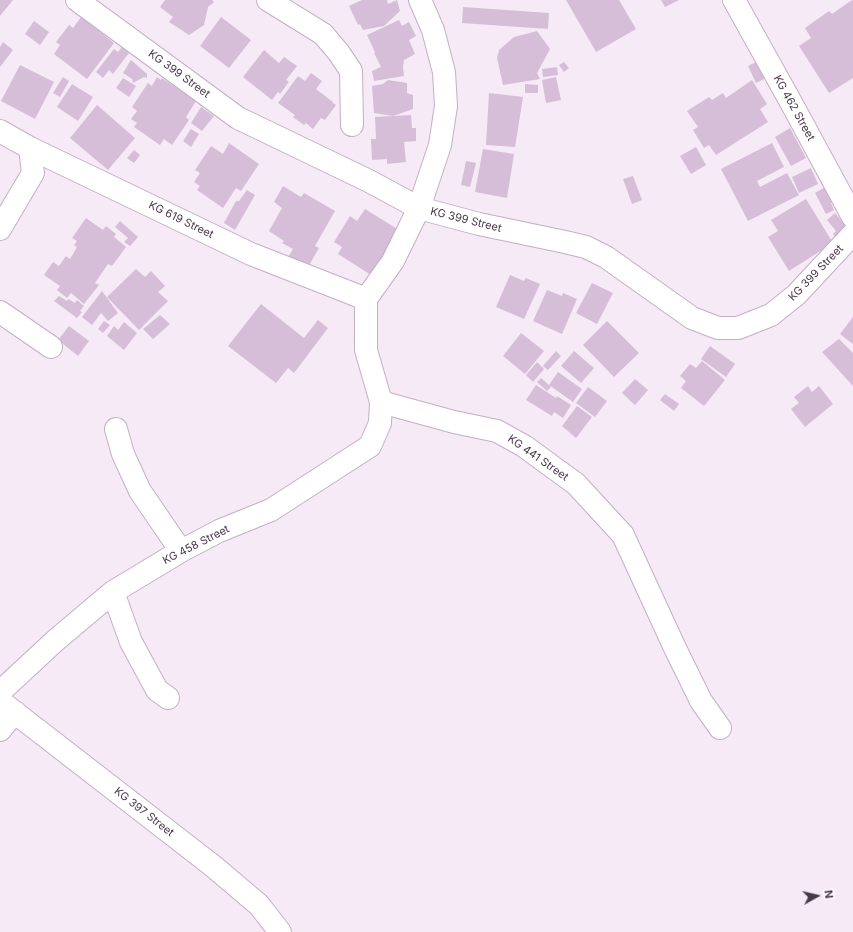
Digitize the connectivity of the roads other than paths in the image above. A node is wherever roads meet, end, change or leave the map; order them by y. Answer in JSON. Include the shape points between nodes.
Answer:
{"nodes":[{"id":1,"x":77,"y":0,"type":"edge"},
{"id":2,"x":268,"y":0,"type":"edge"},
{"id":3,"x":420,"y":0,"type":"edge"},
{"id":4,"x":734,"y":0,"type":"edge"},
{"id":5,"x":352,"y":125,"type":"dead end"},
{"id":6,"x":0,"y":131,"type":"edge"},
{"id":7,"x":30,"y":148,"type":"junction"},
{"id":8,"x":419,"y":208,"type":"junction"},
{"id":9,"x":853,"y":217,"type":"edge"},
{"id":10,"x":0,"y":229,"type":"edge"},
{"id":11,"x":853,"y":234,"type":"edge"},
{"id":12,"x":366,"y":300,"type":"junction"},
{"id":13,"x":0,"y":312,"type":"edge"},
{"id":14,"x":51,"y":347,"type":"dead end"},
{"id":15,"x":381,"y":402,"type":"junction"},
{"id":16,"x":116,"y":429,"type":"dead end"},
{"id":17,"x":181,"y":550,"type":"junction"},
{"id":18,"x":113,"y":592,"type":"junction"},
{"id":19,"x":0,"y":692,"type":"edge"},
{"id":20,"x":168,"y":698,"type":"dead end"},
{"id":21,"x":7,"y":707,"type":"edge"},
{"id":22,"x":720,"y":728,"type":"dead end"},
{"id":23,"x":0,"y":730,"type":"edge"},
{"id":24,"x":280,"y":932,"type":"edge"}],
"edges":[{"from":1,"to":8,"type":"street","name":"KG 399 Street","via":[[238,118]]},
{"from":2,"to":5,"type":"street","via":[[322,34],[339,53],[351,71]]},
{"from":3,"to":8,"type":"street","via":[[433,30],[444,72],[446,106],[440,145]]},
{"from":4,"to":9,"type":"street","name":"KG 462 Street"},
{"from":6,"to":7,"type":"street","name":"KG 619 Street"},
{"from":7,"to":10,"type":"street","via":[[33,173]]},
{"from":7,"to":12,"type":"street","name":"KG 619 Street","via":[[251,254]]},
{"from":8,"to":11,"type":"street","name":"KG 399 Street","via":[[478,224],[586,247],[606,257],[692,318],[718,328],[738,328],[771,315],[796,295]]},
{"from":8,"to":12,"type":"street","via":[[393,261]]},
{"from":12,"to":15,"type":"street","via":[[366,350]]},
{"from":13,"to":14,"type":"street"},
{"from":15,"to":17,"type":"street","name":"KG 458 Street","via":[[380,423],[370,446],[271,510]]},
{"from":15,"to":22,"type":"street","name":"KG 441 Street","via":[[497,431],[524,446],[576,484],[623,535],[701,701]]},
{"from":16,"to":17,"type":"street","via":[[123,454],[140,491]]},
{"from":17,"to":18,"type":"street","name":"KG 458 Street"},
{"from":18,"to":19,"type":"street","name":"KG 458 Street"},
{"from":18,"to":20,"type":"street","via":[[131,642],[157,690]]},
{"from":21,"to":23,"type":"street"},
{"from":21,"to":24,"type":"street","name":"KG 397 Street","via":[[213,866],[259,905]]}]}
